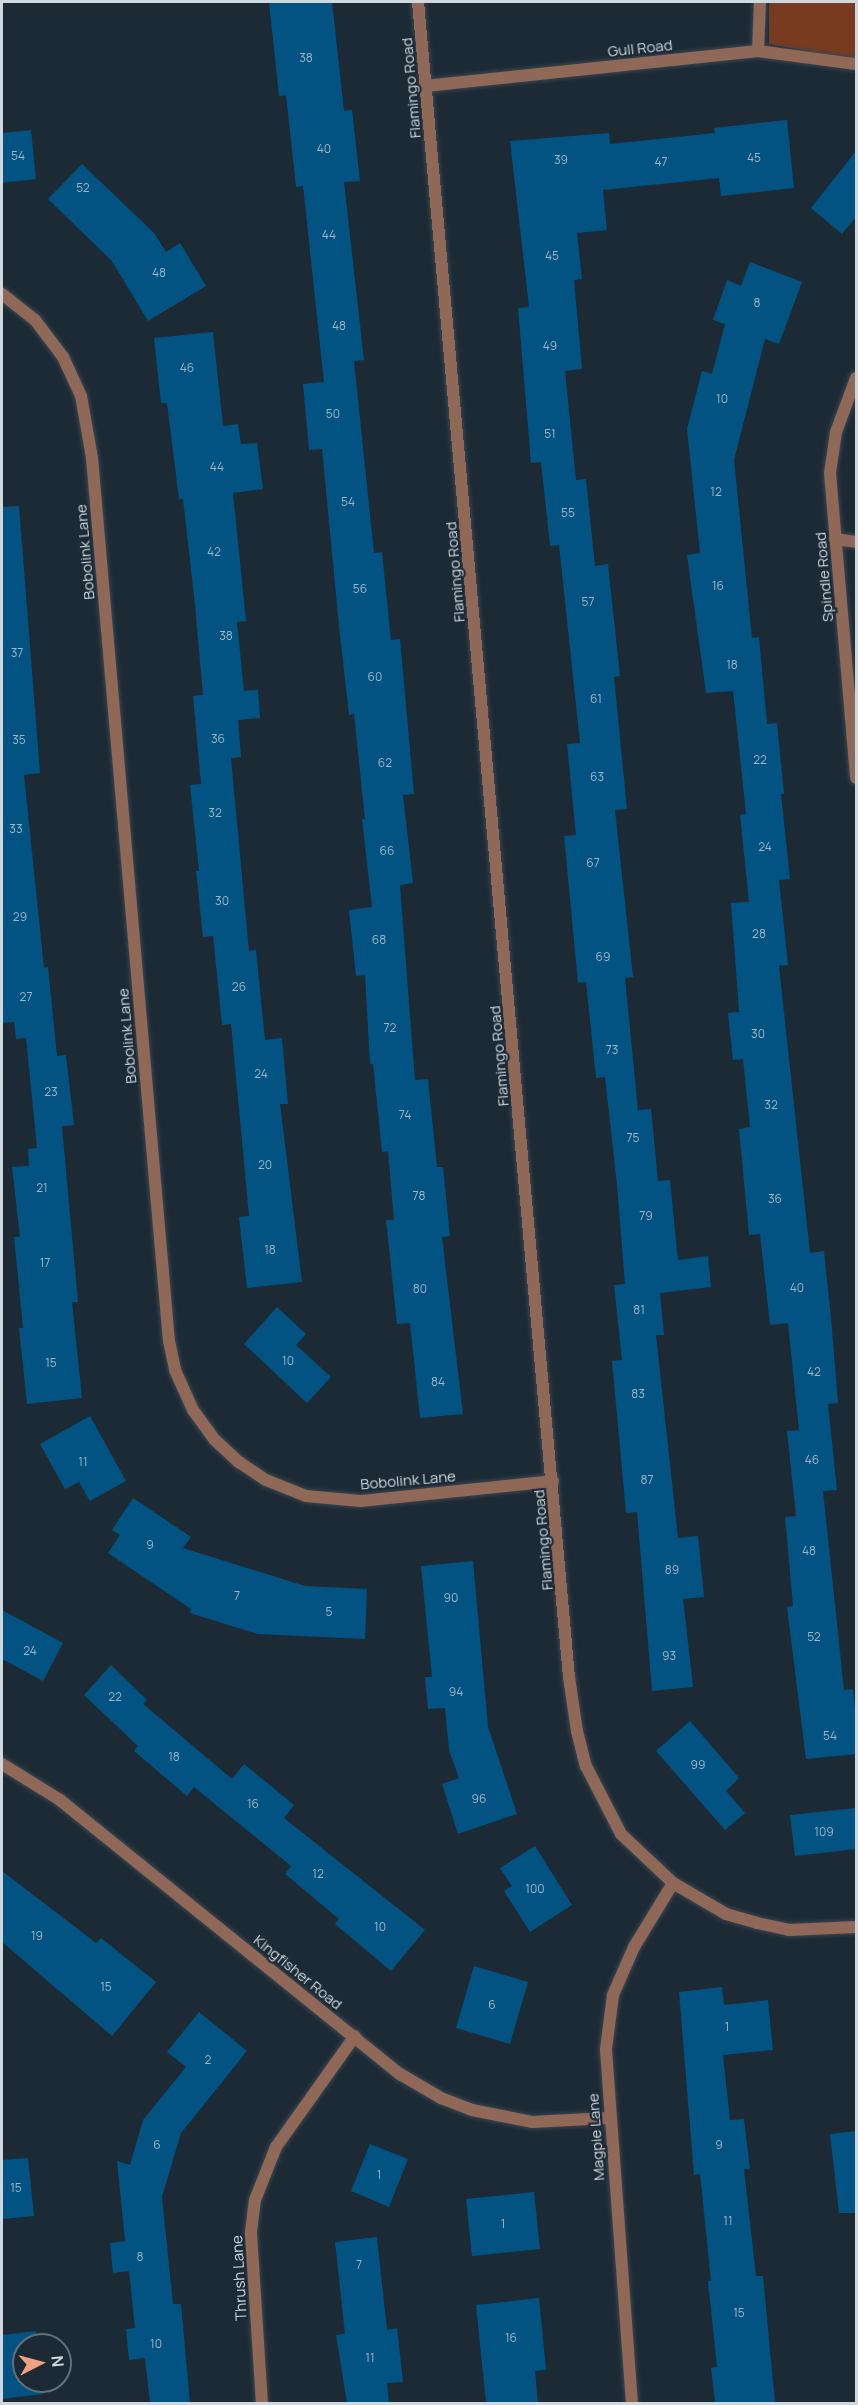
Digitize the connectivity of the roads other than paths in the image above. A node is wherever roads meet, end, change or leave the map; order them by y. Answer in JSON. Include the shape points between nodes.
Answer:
{"nodes":[{"id":1,"x":418,"y":2,"type":"edge"},
{"id":2,"x":760,"y":2,"type":"edge"},
{"id":3,"x":758,"y":51,"type":"junction"},
{"id":4,"x":856,"y":64,"type":"edge"},
{"id":5,"x":425,"y":86,"type":"junction"},
{"id":6,"x":2,"y":294,"type":"edge"},
{"id":7,"x":856,"y":378,"type":"edge"},
{"id":8,"x":835,"y":539,"type":"junction"},
{"id":9,"x":856,"y":542,"type":"edge"},
{"id":10,"x":856,"y":778,"type":"edge"},
{"id":11,"x":553,"y":1481,"type":"junction"},
{"id":12,"x":2,"y":1764,"type":"edge"},
{"id":13,"x":673,"y":1883,"type":"junction"},
{"id":14,"x":856,"y":1927,"type":"edge"},
{"id":15,"x":355,"y":2036,"type":"junction"},
{"id":16,"x":609,"y":2118,"type":"junction"},
{"id":17,"x":262,"y":2403,"type":"edge"},
{"id":18,"x":632,"y":2403,"type":"edge"}],
"edges":[{"from":1,"to":5,"type":"street","name":"Flamingo Road"},
{"from":2,"to":3,"type":"street"},
{"from":3,"to":4,"type":"street","name":"Gull Road"},
{"from":3,"to":5,"type":"street","name":"Gull Road"},
{"from":5,"to":11,"type":"street","name":"Flamingo Road"},
{"from":6,"to":11,"type":"street","name":"Bobolink Lane","via":[[35,320],[63,357],[83,406],[92,458],[169,1341],[175,1370],[193,1410],[215,1440],[239,1462],[266,1480],[306,1496],[361,1501]]},
{"from":7,"to":8,"type":"street","name":"Spindle Road","via":[[836,432],[830,473]]},
{"from":8,"to":9,"type":"street"},
{"from":8,"to":10,"type":"street","name":"Spindle Road"},
{"from":11,"to":13,"type":"street","name":"Flamingo Road","via":[[569,1677],[586,1766],[621,1834]]},
{"from":12,"to":15,"type":"street","name":"Kingfisher Road","via":[[60,1800]]},
{"from":13,"to":14,"type":"street","name":"Flamingo Road","via":[[726,1914],[757,1923],[789,1930]]},
{"from":13,"to":16,"type":"street","name":"Magpie Lane","via":[[634,1947],[613,1995],[606,2049]]},
{"from":15,"to":16,"type":"street","name":"Kingfisher Road","via":[[400,2074],[441,2098],[472,2110],[532,2122]]},
{"from":15,"to":17,"type":"street","name":"Thrush Lane","via":[[276,2147],[255,2200],[251,2232]]},
{"from":16,"to":18,"type":"street","name":"Magpie Lane"}]}
